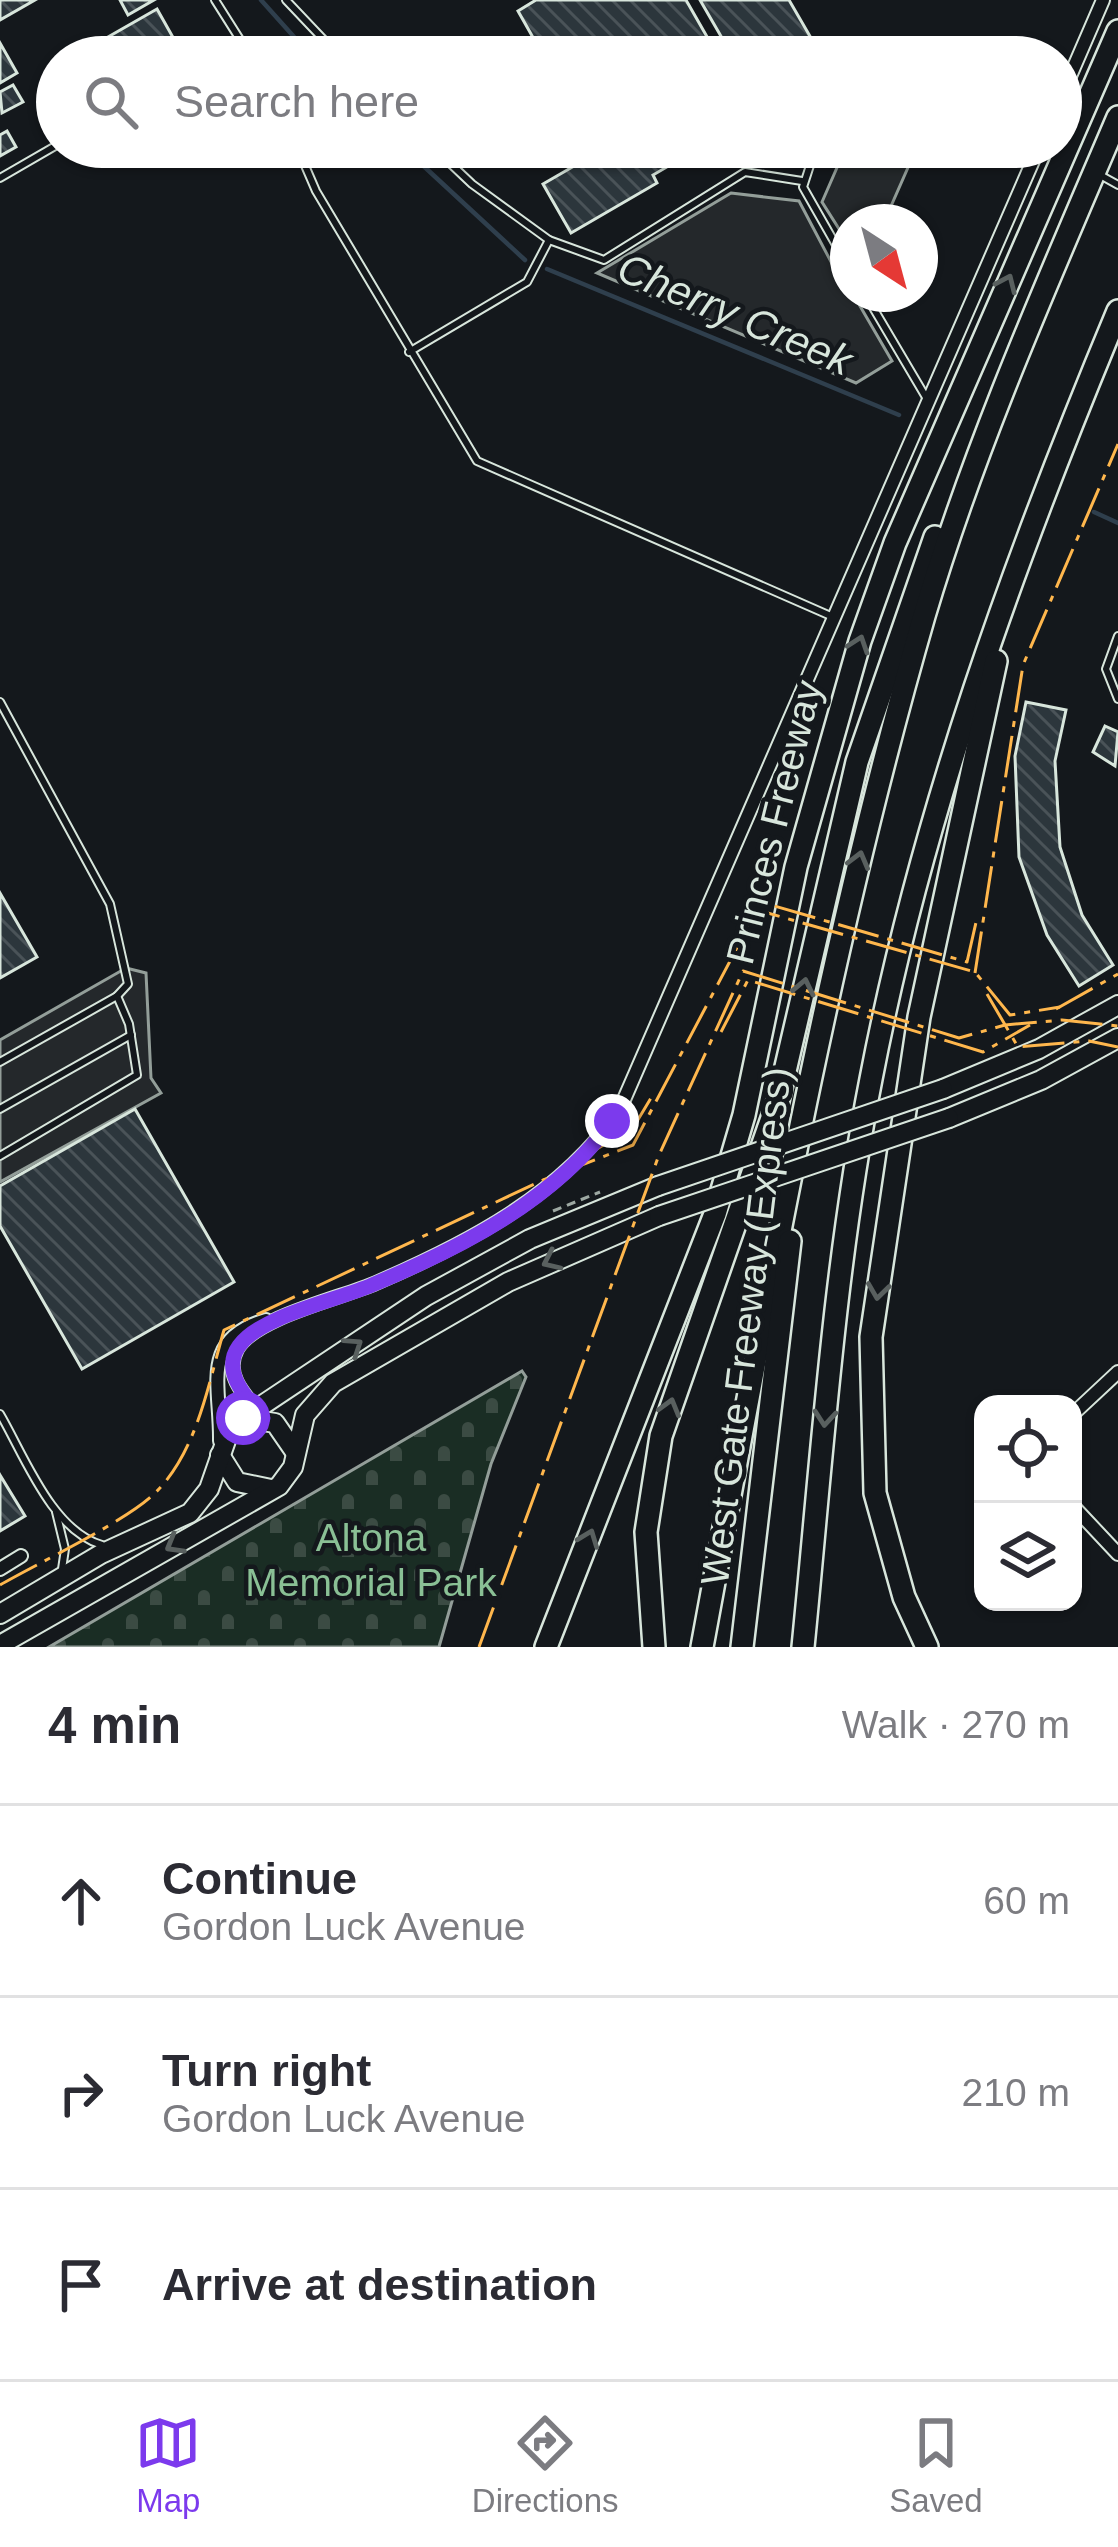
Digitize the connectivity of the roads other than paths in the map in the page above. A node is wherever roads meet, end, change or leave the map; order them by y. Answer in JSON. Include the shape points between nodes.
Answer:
{"nodes":[{"id":1,"x":216,"y":0,"type":"edge"},
{"id":2,"x":286,"y":0,"type":"edge"},
{"id":3,"x":1103,"y":0,"type":"edge"},
{"id":4,"x":1118,"y":31,"type":"edge"},
{"id":5,"x":237,"y":36,"type":"edge"},
{"id":6,"x":320,"y":36,"type":"edge"},
{"id":7,"x":1082,"y":48,"type":"edge"},
{"id":8,"x":1082,"y":113,"type":"edge"},
{"id":9,"x":1118,"y":117,"type":"edge"},
{"id":10,"x":36,"y":157,"type":"edge"},
{"id":11,"x":308,"y":168,"type":"edge"},
{"id":12,"x":456,"y":168,"type":"edge"},
{"id":13,"x":807,"y":168,"type":"edge"},
{"id":14,"x":1030,"y":168,"type":"edge"},
{"id":15,"x":1058,"y":168,"type":"edge"},
{"id":16,"x":1094,"y":172,"type":"junction"},
{"id":17,"x":0,"y":178,"type":"edge"},
{"id":18,"x":802,"y":181,"type":"junction"},
{"id":19,"x":1118,"y":185,"type":"edge"},
{"id":20,"x":830,"y":233,"type":"edge"},
{"id":21,"x":549,"y":240,"type":"junction"},
{"id":22,"x":1051,"y":266,"type":"junction"},
{"id":23,"x":1118,"y":311,"type":"edge"},
{"id":24,"x":876,"y":312,"type":"edge"},
{"id":25,"x":409,"y":352,"type":"junction"},
{"id":26,"x":928,"y":401,"type":"junction"},
{"id":27,"x":1049,"y":477,"type":"junction"},
{"id":28,"x":833,"y":617,"type":"junction"},
{"id":29,"x":1118,"y":636,"type":"edge"},
{"id":30,"x":1118,"y":699,"type":"edge"},
{"id":31,"x":0,"y":703,"type":"edge"},
{"id":32,"x":117,"y":996,"type":"junction"},
{"id":33,"x":1118,"y":1005,"type":"edge"},
{"id":34,"x":822,"y":1015,"type":"junction"},
{"id":35,"x":130,"y":1035,"type":"junction"},
{"id":36,"x":1118,"y":1038,"type":"edge"},
{"id":37,"x":0,"y":1062,"type":"edge"},
{"id":38,"x":0,"y":1109,"type":"edge"},
{"id":39,"x":0,"y":1156,"type":"edge"},
{"id":40,"x":285,"y":1317,"type":"junction"},
{"id":41,"x":1118,"y":1372,"type":"edge"},
{"id":42,"x":1082,"y":1406,"type":"edge"},
{"id":43,"x":259,"y":1413,"type":"junction"},
{"id":44,"x":0,"y":1414,"type":"edge"},
{"id":45,"x":220,"y":1448,"type":"junction"},
{"id":46,"x":295,"y":1457,"type":"junction"},
{"id":47,"x":276,"y":1488,"type":"junction"},
{"id":48,"x":55,"y":1508,"type":"junction"},
{"id":49,"x":1082,"y":1515,"type":"edge"},
{"id":50,"x":123,"y":1543,"type":"junction"},
{"id":51,"x":1118,"y":1553,"type":"edge"},
{"id":52,"x":21,"y":1556,"type":"dead end"},
{"id":53,"x":0,"y":1569,"type":"edge"},
{"id":54,"x":50,"y":1584,"type":"junction"},
{"id":55,"x":1,"y":1613,"type":"edge"},
{"id":56,"x":0,"y":1645,"type":"edge"},
{"id":57,"x":546,"y":1647,"type":"edge"},
{"id":58,"x":655,"y":1647,"type":"edge"},
{"id":59,"x":702,"y":1647,"type":"edge"},
{"id":60,"x":742,"y":1647,"type":"edge"},
{"id":61,"x":803,"y":1647,"type":"edge"},
{"id":62,"x":927,"y":1647,"type":"edge"}],
"edges":[{"from":1,"to":5,"type":"lane"},
{"from":2,"to":6,"type":"lane"},
{"from":3,"to":7,"type":"street"},
{"from":8,"to":4,"type":"highway","name":"Princes Freeway","one_way":true},
{"from":9,"to":16,"type":"highway"},
{"from":10,"to":17,"type":"lane"},
{"from":11,"to":25,"type":"lane"},
{"from":12,"to":21,"type":"lane"},
{"from":13,"to":18,"type":"lane"},
{"from":14,"to":26,"type":"street"},
{"from":57,"to":15,"type":"highway","name":"Princes Freeway","one_way":true,"via":[[715,1214],[796,866],[867,622]]},
{"from":16,"to":19,"type":"lane"},
{"from":16,"to":22,"type":"highway"},
{"from":18,"to":20,"type":"lane"},
{"from":18,"to":21,"type":"lane","via":[[746,172],[604,260]]},
{"from":21,"to":25,"type":"lane","via":[[526,283]]},
{"from":34,"to":22,"type":"highway","one_way":true,"via":[[925,615]]},
{"from":58,"to":22,"type":"highway","one_way":true,"via":[[646,1532],[677,1381],[778,1101],[857,762],[944,511]]},
{"from":23,"to":27,"type":"highway"},
{"from":24,"to":26,"type":"lane"},
{"from":25,"to":28,"type":"lane","via":[[477,461]]},
{"from":26,"to":28,"type":"street"},
{"from":27,"to":61,"type":"highway","one_way":true,"via":[[930,827],[871,1078],[841,1260]]},
{"from":27,"to":62,"type":"highway","one_way":true,"via":[[1006,618],[943,901],[872,1337],[875,1493],[898,1580]]},
{"from":28,"to":40,"type":"street","via":[[631,1089],[599,1138],[549,1187],[471,1237]]},
{"from":29,"to":30,"type":"lane","via":[[1106,669]]},
{"from":31,"to":32,"type":"lane","via":[[110,904],[128,984]]},
{"from":32,"to":35,"type":"lane"},
{"from":32,"to":37,"type":"lane"},
{"from":43,"to":33,"type":"main road","one_way":true,"bridge":true,"via":[[482,1263],[658,1186],[943,1089]]},
{"from":34,"to":59,"type":"highway"},
{"from":34,"to":60,"type":"highway","name":"West Gate Freeway (Express)"},
{"from":35,"to":38,"type":"lane"},
{"from":35,"to":39,"type":"lane","via":[[136,1075]]},
{"from":36,"to":46,"type":"main road","one_way":true,"bridge":true,"via":[[949,1118],[659,1216],[508,1282],[333,1383],[305,1415]]},
{"from":40,"to":43,"type":"street","via":[[246,1339],[234,1357],[236,1381]]},
{"from":40,"to":45,"type":"street","via":[[249,1325],[225,1346],[217,1370]]},
{"from":41,"to":42,"type":"street"},
{"from":43,"to":45,"type":"main road","via":[[235,1423]]},
{"from":43,"to":46,"type":"main road","via":[[285,1432]]},
{"from":44,"to":48,"type":"lane"},
{"from":45,"to":47,"type":"main road","via":[[237,1482]]},
{"from":45,"to":50,"type":"main road","via":[[213,1481],[190,1513]]},
{"from":46,"to":47,"type":"main road"},
{"from":47,"to":56,"type":"main road","one_way":true},
{"from":48,"to":50,"type":"lane","via":[[87,1540]]},
{"from":48,"to":54,"type":"lane","via":[[65,1552]]},
{"from":49,"to":51,"type":"street"},
{"from":50,"to":54,"type":"main road"},
{"from":52,"to":53,"type":"street"},
{"from":54,"to":55,"type":"main road"}]}
